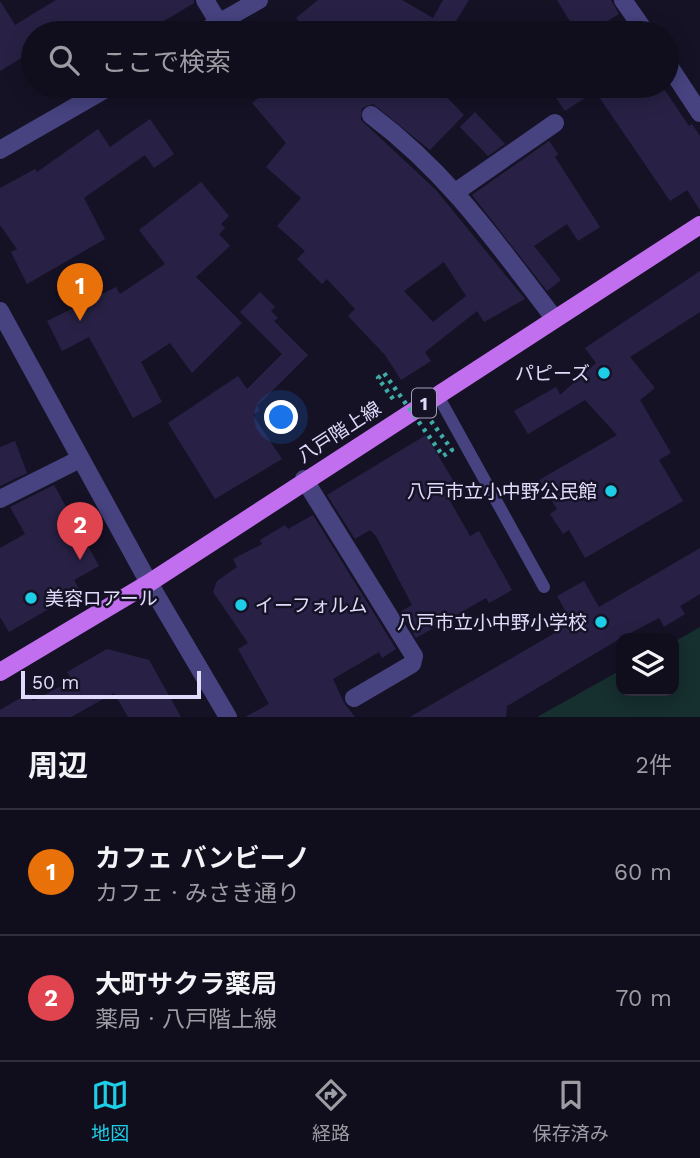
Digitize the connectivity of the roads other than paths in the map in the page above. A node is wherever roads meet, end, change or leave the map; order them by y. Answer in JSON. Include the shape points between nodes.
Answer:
{"nodes":[{"id":1,"x":205,"y":0,"type":"edge"},
{"id":2,"x":259,"y":0,"type":"edge"},
{"id":3,"x":623,"y":0,"type":"edge"},
{"id":4,"x":218,"y":21,"type":"edge"},
{"id":5,"x":222,"y":21,"type":"edge"},
{"id":6,"x":638,"y":21,"type":"edge"},
{"id":7,"x":679,"y":81,"type":"edge"},
{"id":8,"x":90,"y":98,"type":"edge"},
{"id":9,"x":700,"y":113,"type":"edge"},
{"id":10,"x":371,"y":115,"type":"dead end"},
{"id":11,"x":555,"y":123,"type":"dead end"},
{"id":12,"x":0,"y":150,"type":"edge"},
{"id":13,"x":457,"y":191,"type":"junction"},
{"id":14,"x":700,"y":225,"type":"edge"},
{"id":15,"x":0,"y":311,"type":"edge"},
{"id":16,"x":554,"y":318,"type":"junction"},
{"id":17,"x":437,"y":394,"type":"junction"},
{"id":18,"x":80,"y":459,"type":"junction"},
{"id":19,"x":304,"y":479,"type":"junction"},
{"id":20,"x":0,"y":499,"type":"edge"},
{"id":21,"x":149,"y":583,"type":"junction"},
{"id":22,"x":544,"y":587,"type":"dead end"},
{"id":23,"x":0,"y":672,"type":"edge"},
{"id":24,"x":354,"y":698,"type":"dead end"},
{"id":25,"x":228,"y":717,"type":"edge"}],
"edges":[{"from":1,"to":4,"type":"street"},
{"from":2,"to":5,"type":"street"},
{"from":3,"to":6,"type":"street"},
{"from":7,"to":9,"type":"street"},
{"from":8,"to":12,"type":"street"},
{"from":10,"to":13,"type":"street","via":[[408,143]]},
{"from":11,"to":13,"type":"street"},
{"from":13,"to":16,"type":"street"},
{"from":14,"to":16,"type":"main road","name":"八戸階上線","number":"1"},
{"from":15,"to":18,"type":"street"},
{"from":16,"to":17,"type":"main road","name":"八戸階上線","number":"1"},
{"from":17,"to":19,"type":"main road","name":"八戸階上線","number":"1"},
{"from":17,"to":22,"type":"lane"},
{"from":18,"to":20,"type":"street"},
{"from":18,"to":21,"type":"street"},
{"from":19,"to":21,"type":"main road","name":"八戸階上線","number":"1"},
{"from":19,"to":24,"type":"street","via":[[414,656],[412,664]]},
{"from":21,"to":23,"type":"main road","name":"八戸階上線","number":"1"},
{"from":21,"to":25,"type":"street"}]}
